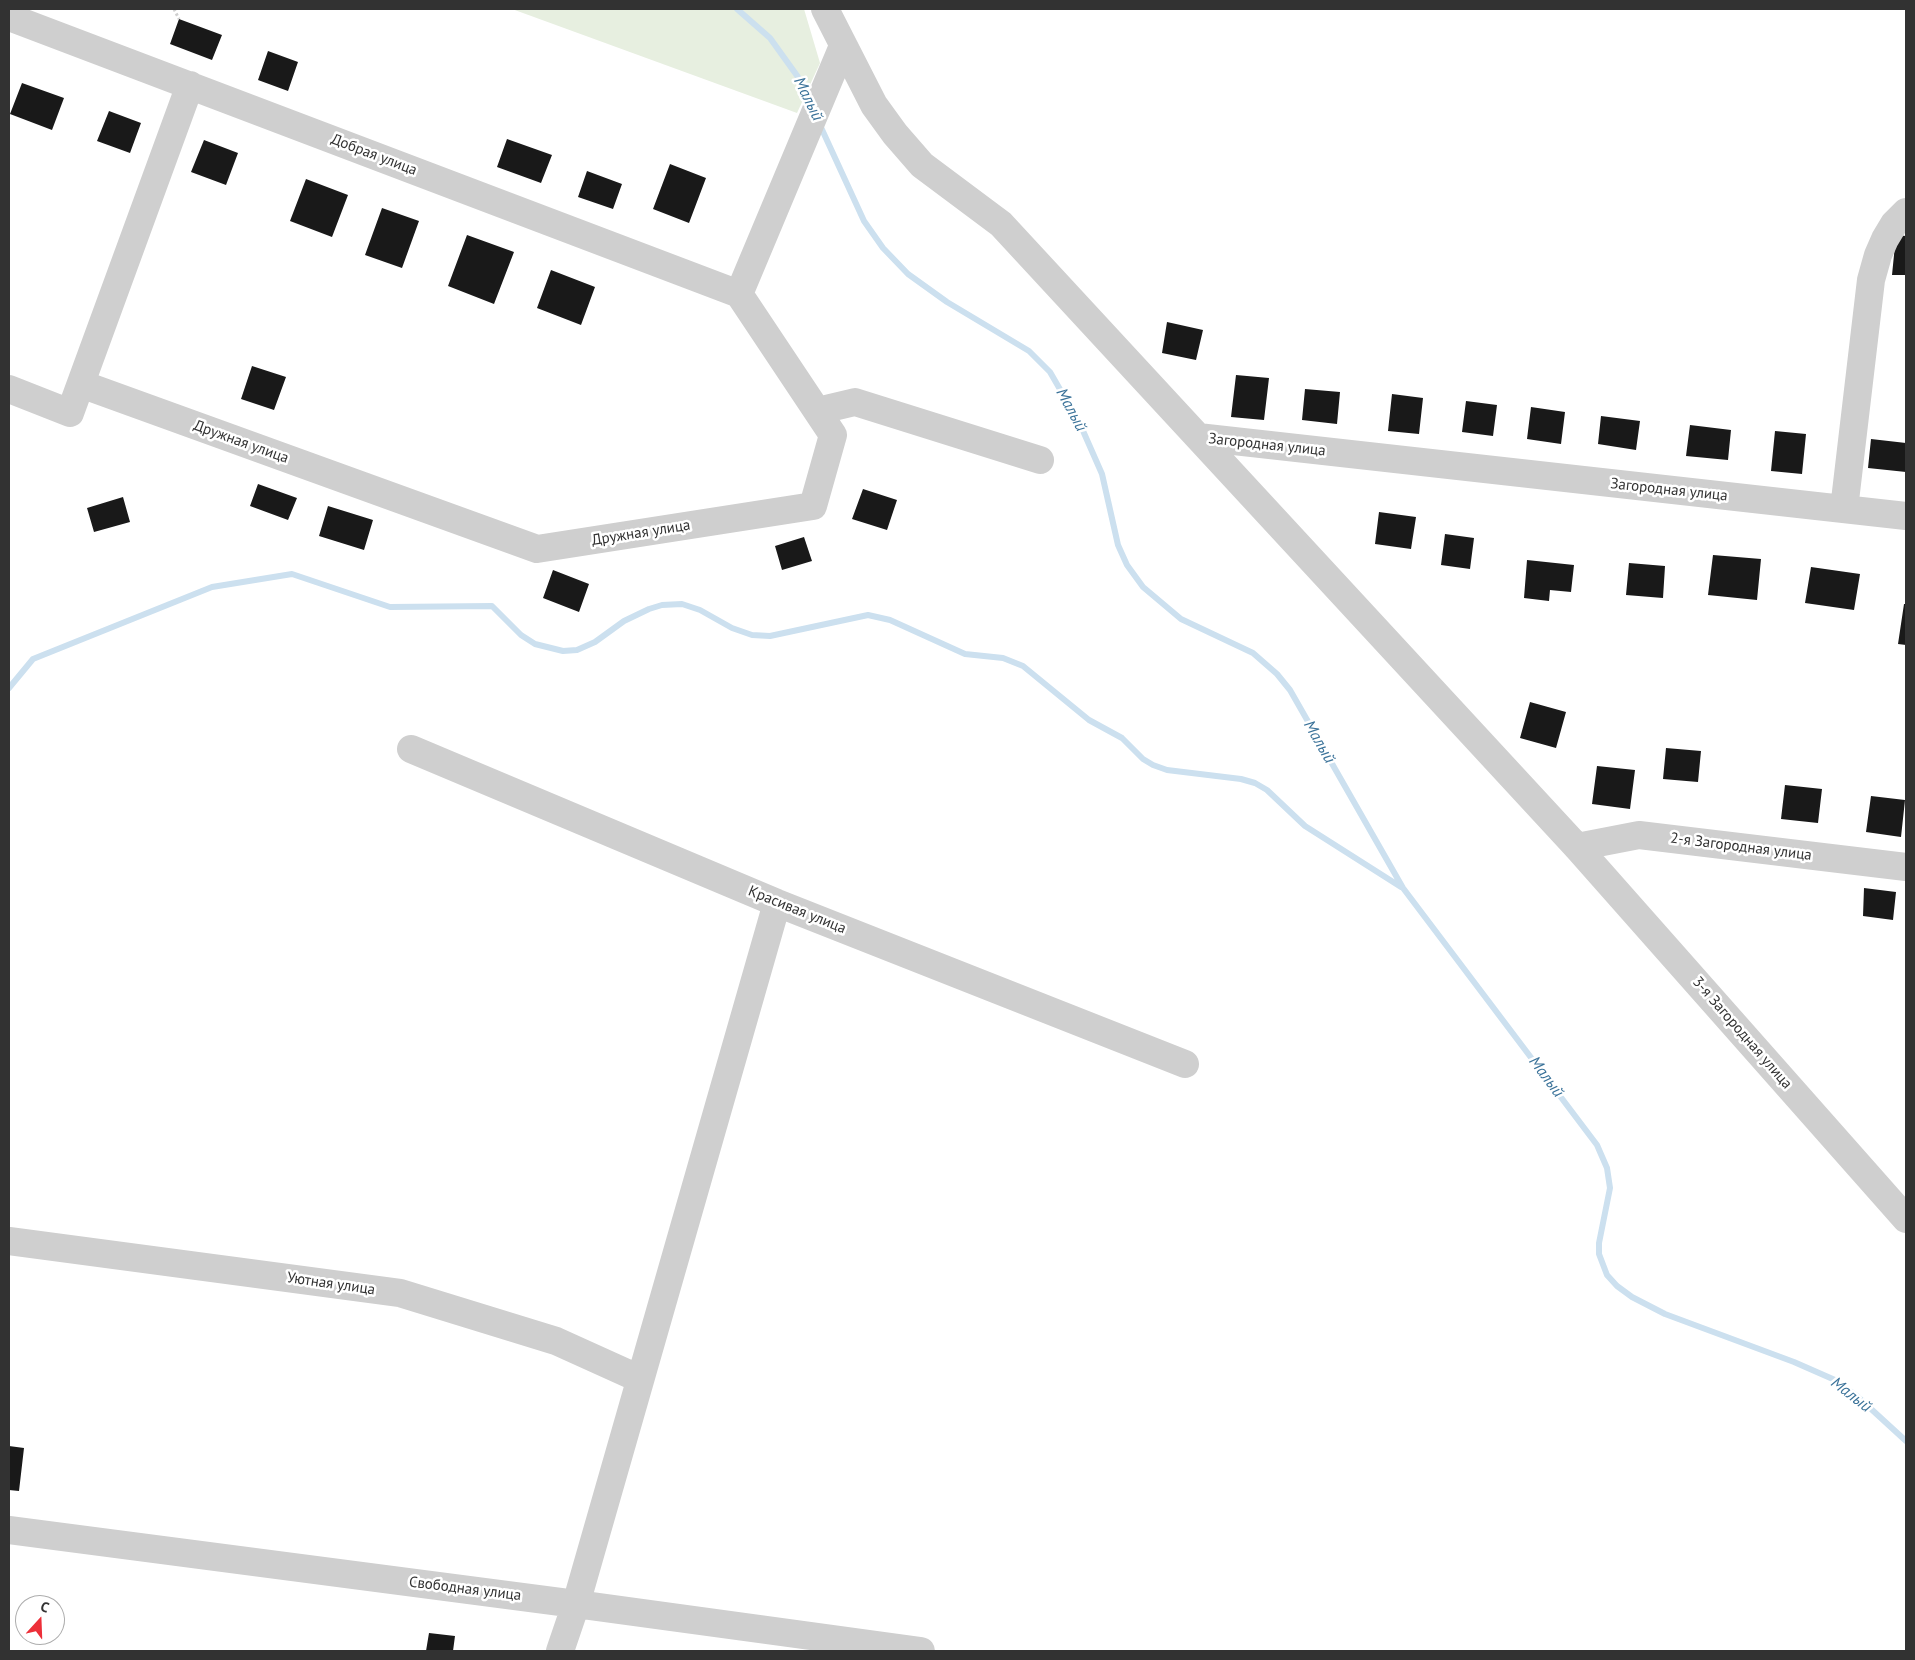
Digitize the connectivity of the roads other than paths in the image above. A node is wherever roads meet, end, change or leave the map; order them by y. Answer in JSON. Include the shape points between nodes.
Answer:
{"nodes":[{"id":1,"x":825,"y":9,"type":"edge"},
{"id":2,"x":9,"y":18,"type":"edge"},
{"id":3,"x":843,"y":46,"type":"junction"},
{"id":4,"x":190,"y":85,"type":"junction"},
{"id":5,"x":1906,"y":212,"type":"edge"},
{"id":6,"x":739,"y":294,"type":"junction"},
{"id":7,"x":81,"y":384,"type":"junction"},
{"id":8,"x":9,"y":389,"type":"edge"},
{"id":9,"x":817,"y":411,"type":"junction"},
{"id":10,"x":1198,"y":437,"type":"junction"},
{"id":11,"x":1040,"y":460,"type":"dead end"},
{"id":12,"x":1844,"y":509,"type":"junction"},
{"id":13,"x":1906,"y":516,"type":"edge"},
{"id":14,"x":411,"y":749,"type":"dead end"},
{"id":15,"x":1577,"y":847,"type":"junction"},
{"id":16,"x":1906,"y":867,"type":"edge"},
{"id":17,"x":777,"y":903,"type":"junction"},
{"id":18,"x":1185,"y":1064,"type":"dead end"},
{"id":19,"x":1906,"y":1219,"type":"edge"},
{"id":20,"x":9,"y":1241,"type":"edge"},
{"id":21,"x":640,"y":1379,"type":"junction"},
{"id":22,"x":9,"y":1530,"type":"edge"},
{"id":23,"x":576,"y":1604,"type":"junction"},
{"id":24,"x":560,"y":1651,"type":"edge"},
{"id":25,"x":921,"y":1651,"type":"edge"}],
"edges":[{"from":1,"to":3,"type":"street","name":"Загородная улица"},
{"from":2,"to":4,"type":"street","name":"Добрая улица"},
{"from":3,"to":6,"type":"street"},
{"from":3,"to":10,"type":"street","name":"Загородная улица","via":[[874,105],[922,165],[1001,224]]},
{"from":4,"to":6,"type":"street","name":"Добрая улица"},
{"from":4,"to":7,"type":"street"},
{"from":5,"to":12,"type":"street","via":[[1885,239],[1871,280]]},
{"from":6,"to":9,"type":"street","name":"Дружная улица"},
{"from":7,"to":8,"type":"street","via":[[70,413]]},
{"from":7,"to":9,"type":"street","name":"Дружная улица","via":[[538,549],[812,506],[834,435]]},
{"from":9,"to":11,"type":"street","via":[[856,402]]},
{"from":10,"to":12,"type":"street","name":"Загородная улица"},
{"from":10,"to":15,"type":"street","name":"3-я Загородная улица"},
{"from":12,"to":13,"type":"street","name":"Загородная улица"},
{"from":14,"to":17,"type":"street","name":"Красивая улица"},
{"from":15,"to":16,"type":"street","name":"2-я Загородная улица","via":[[1639,835]]},
{"from":15,"to":19,"type":"street","name":"3-я Загородная улица"},
{"from":17,"to":18,"type":"street","name":"Красивая улица"},
{"from":17,"to":21,"type":"street"},
{"from":20,"to":21,"type":"street","name":"Уютная улица","via":[[400,1293],[556,1341]]},
{"from":21,"to":23,"type":"street"},
{"from":22,"to":23,"type":"street","name":"Свободная улица"},
{"from":23,"to":24,"type":"street"},
{"from":23,"to":25,"type":"street","name":"Свободная улица"}]}
